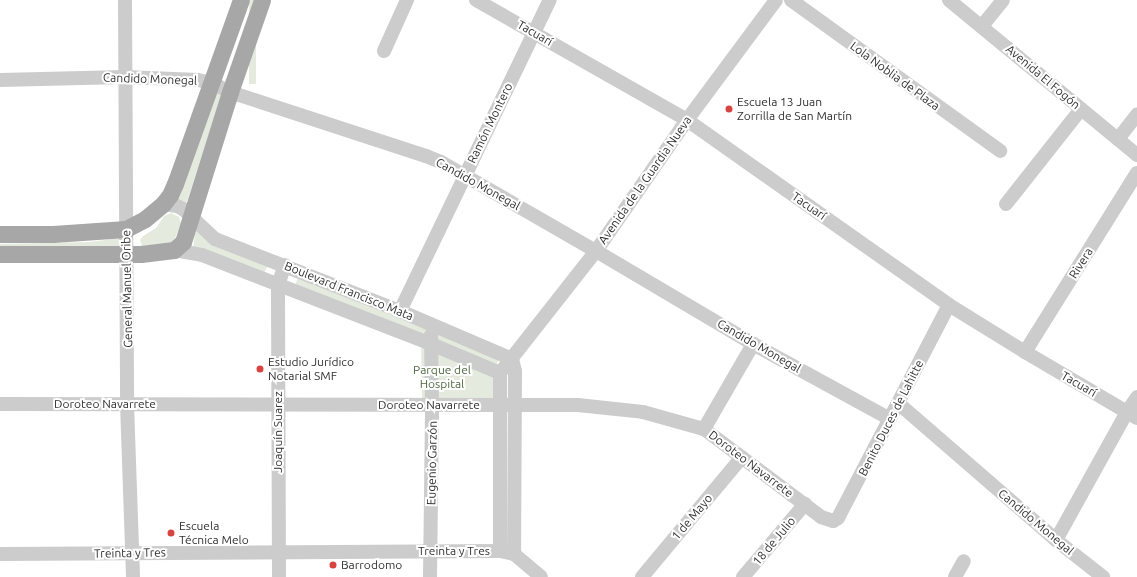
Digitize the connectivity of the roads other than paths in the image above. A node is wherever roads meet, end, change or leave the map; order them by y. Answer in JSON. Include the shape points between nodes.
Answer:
{"nodes":[{"id":1,"x":124,"y":0,"type":"edge"},
{"id":2,"x":241,"y":0,"type":"edge"},
{"id":3,"x":262,"y":0,"type":"edge"},
{"id":4,"x":407,"y":0,"type":"edge"},
{"id":5,"x":476,"y":0,"type":"edge"},
{"id":6,"x":550,"y":0,"type":"edge"},
{"id":7,"x":776,"y":0,"type":"edge"},
{"id":8,"x":790,"y":0,"type":"edge"},
{"id":9,"x":950,"y":0,"type":"edge"},
{"id":10,"x":1003,"y":0,"type":"edge"},
{"id":11,"x":982,"y":26,"type":"junction"},
{"id":12,"x":534,"y":32,"type":"junction"},
{"id":13,"x":384,"y":51,"type":"dead end"},
{"id":14,"x":124,"y":77,"type":"junction"},
{"id":15,"x":0,"y":80,"type":"edge"},
{"id":16,"x":212,"y":83,"type":"junction"},
{"id":17,"x":230,"y":92,"type":"junction"},
{"id":18,"x":1081,"y":109,"type":"junction"},
{"id":19,"x":1137,"y":115,"type":"edge"},
{"id":20,"x":687,"y":120,"type":"junction"},
{"id":21,"x":1118,"y":139,"type":"junction"},
{"id":22,"x":1000,"y":151,"type":"dead end"},
{"id":23,"x":1137,"y":155,"type":"edge"},
{"id":24,"x":1137,"y":173,"type":"edge"},
{"id":25,"x":464,"y":175,"type":"junction"},
{"id":26,"x":163,"y":204,"type":"junction"},
{"id":27,"x":1006,"y":204,"type":"dead end"},
{"id":28,"x":190,"y":216,"type":"junction"},
{"id":29,"x":126,"y":229,"type":"junction"},
{"id":30,"x":0,"y":234,"type":"edge"},
{"id":31,"x":174,"y":250,"type":"junction"},
{"id":32,"x":596,"y":250,"type":"junction"},
{"id":33,"x":0,"y":254,"type":"edge"},
{"id":34,"x":127,"y":254,"type":"junction"},
{"id":35,"x":285,"y":265,"type":"junction"},
{"id":36,"x":278,"y":285,"type":"junction"},
{"id":37,"x":949,"y":305,"type":"junction"},
{"id":38,"x":400,"y":311,"type":"junction"},
{"id":39,"x":431,"y":324,"type":"junction"},
{"id":40,"x":431,"y":344,"type":"junction"},
{"id":41,"x":753,"y":344,"type":"junction"},
{"id":42,"x":1025,"y":352,"type":"junction"},
{"id":43,"x":512,"y":359,"type":"junction"},
{"id":44,"x":500,"y":373,"type":"junction"},
{"id":45,"x":1137,"y":398,"type":"edge"},
{"id":46,"x":898,"y":403,"type":"junction"},
{"id":47,"x":0,"y":404,"type":"edge"},
{"id":48,"x":127,"y":404,"type":"junction"},
{"id":49,"x":278,"y":404,"type":"junction"},
{"id":50,"x":432,"y":405,"type":"junction"},
{"id":51,"x":500,"y":405,"type":"junction"},
{"id":52,"x":516,"y":405,"type":"junction"},
{"id":53,"x":1132,"y":415,"type":"edge"},
{"id":54,"x":890,"y":419,"type":"junction"},
{"id":55,"x":704,"y":429,"type":"junction"},
{"id":56,"x":742,"y":457,"type":"junction"},
{"id":57,"x":805,"y":504,"type":"junction"},
{"id":58,"x":826,"y":520,"type":"joint"},
{"id":59,"x":1056,"y":540,"type":"junction"},
{"id":60,"x":430,"y":551,"type":"junction"},
{"id":61,"x":500,"y":551,"type":"junction"},
{"id":62,"x":279,"y":552,"type":"junction"},
{"id":63,"x":133,"y":553,"type":"junction"},
{"id":64,"x":0,"y":554,"type":"edge"},
{"id":65,"x":514,"y":554,"type":"junction"},
{"id":66,"x":964,"y":561,"type":"dead end"},
{"id":67,"x":133,"y":577,"type":"edge"},
{"id":68,"x":280,"y":577,"type":"edge"},
{"id":69,"x":430,"y":577,"type":"edge"},
{"id":70,"x":541,"y":577,"type":"edge"},
{"id":71,"x":642,"y":577,"type":"edge"},
{"id":72,"x":744,"y":577,"type":"edge"},
{"id":73,"x":955,"y":577,"type":"edge"},
{"id":74,"x":1103,"y":577,"type":"edge"}],
"edges":[{"from":1,"to":14,"type":"street","name":"General Manuel Oribe"},
{"from":2,"to":16,"type":"main road"},
{"from":3,"to":17,"type":"main road"},
{"from":4,"to":13,"type":"street"},
{"from":5,"to":12,"type":"street","name":"Tacuarí"},
{"from":6,"to":12,"type":"street","name":"Ramón Montero"},
{"from":7,"to":20,"type":"street","name":"Avenida de la Guardia Nueva"},
{"from":8,"to":22,"type":"street","name":"Lola Noblia de Plaza"},
{"from":9,"to":11,"type":"street","name":"Avenida El Fogón"},
{"from":10,"to":11,"type":"street"},
{"from":11,"to":18,"type":"street","name":"Avenida El Fogón"},
{"from":12,"to":20,"type":"street","name":"Tacuarí"},
{"from":12,"to":25,"type":"street","name":"Ramón Montero"},
{"from":14,"to":15,"type":"street","name":"Candido Monegal"},
{"from":14,"to":16,"type":"street","name":"Candido Monegal","via":[[188,79]]},
{"from":14,"to":29,"type":"street","name":"General Manuel Oribe"},
{"from":16,"to":17,"type":"street","name":"Candido Monegal"},
{"from":16,"to":26,"type":"main road","via":[[175,184]]},
{"from":17,"to":25,"type":"street","name":"Candido Monegal","via":[[426,156]]},
{"from":17,"to":28,"type":"main road"},
{"from":18,"to":21,"type":"street","name":"Avenida El Fogón"},
{"from":18,"to":27,"type":"street"},
{"from":19,"to":21,"type":"street"},
{"from":20,"to":32,"type":"street","name":"Avenida de la Guardia Nueva"},
{"from":20,"to":37,"type":"street","name":"Tacuarí"},
{"from":21,"to":23,"type":"street","name":"Avenida El Fogón"},
{"from":24,"to":42,"type":"street","name":"Rivera"},
{"from":25,"to":32,"type":"street","name":"Candido Monegal"},
{"from":25,"to":38,"type":"street","name":"Ramón Montero"},
{"from":26,"to":28,"type":"street","name":"Boulevard Francisco Mata","via":[[177,206]]},
{"from":26,"to":29,"type":"main road","via":[[145,219]]},
{"from":28,"to":31,"type":"main road","via":[[183,242]]},
{"from":28,"to":35,"type":"street","name":"Boulevard Francisco Mata","via":[[215,239]]},
{"from":29,"to":30,"type":"main road","via":[[52,234]]},
{"from":29,"to":34,"type":"street","name":"General Manuel Oribe"},
{"from":31,"to":34,"type":"main road","name":"Boulevard Francisco Mata"},
{"from":31,"to":36,"type":"street","name":"Boulevard Francisco Mata","via":[[202,255]]},
{"from":32,"to":41,"type":"street","name":"Candido Monegal"},
{"from":32,"to":43,"type":"street","name":"Avenida de la Guardia Nueva"},
{"from":33,"to":34,"type":"main road","name":"Boulevard Francisco Mata"},
{"from":34,"to":48,"type":"street","name":"General Manuel Oribe"},
{"from":35,"to":36,"type":"street","name":"Joaquín Suarez"},
{"from":35,"to":38,"type":"street","name":"Boulevard Francisco Mata"},
{"from":36,"to":40,"type":"street","name":"Boulevard Francisco Mata"},
{"from":36,"to":49,"type":"street","name":"Joaquín Suarez"},
{"from":37,"to":42,"type":"street","name":"Tacuarí"},
{"from":37,"to":46,"type":"street","name":"Benito Duces de Lahitte"},
{"from":38,"to":39,"type":"street","name":"Boulevard Francisco Mata"},
{"from":39,"to":40,"type":"street","name":"Eugenio Garzón"},
{"from":39,"to":43,"type":"street","name":"Boulevard Francisco Mata"},
{"from":40,"to":44,"type":"street","name":"Boulevard Francisco Mata"},
{"from":40,"to":50,"type":"street","name":"Eugenio Garzón"},
{"from":41,"to":54,"type":"street","name":"Candido Monegal"},
{"from":41,"to":55,"type":"street"},
{"from":42,"to":53,"type":"street","name":"Tacuarí"},
{"from":43,"to":44,"type":"street","name":"Avenida de la Guardia Nueva"},
{"from":43,"to":52,"type":"street"},
{"from":44,"to":51,"type":"street"},
{"from":45,"to":53,"type":"street"},
{"from":46,"to":54,"type":"street","name":"Benito Duces de Lahitte"},
{"from":46,"to":59,"type":"street","name":"Candido Monegal"},
{"from":47,"to":48,"type":"street","name":"Doroteo Navarrete"},
{"from":48,"to":49,"type":"street","name":"Doroteo Navarrete"},
{"from":48,"to":63,"type":"street","name":"General Manuel Oribe"},
{"from":49,"to":50,"type":"street","name":"Doroteo Navarrete"},
{"from":49,"to":62,"type":"street","name":"Joaquín Suarez"},
{"from":50,"to":51,"type":"street","name":"Doroteo Navarrete"},
{"from":50,"to":60,"type":"street","name":"Eugenio Garzón"},
{"from":51,"to":52,"type":"street","name":"Doroteo Navarrete"},
{"from":51,"to":61,"type":"street"},
{"from":52,"to":55,"type":"street","name":"Doroteo Navarrete","via":[[578,405],[643,412]]},
{"from":52,"to":65,"type":"street"},
{"from":53,"to":59,"type":"street"},
{"from":54,"to":58,"type":"street","name":"Benito Duces de Lahitte","via":[[838,518],[833,521]]},
{"from":55,"to":56,"type":"street","name":"Doroteo Navarrete"},
{"from":56,"to":57,"type":"street","name":"Doroteo Navarrete"},
{"from":56,"to":71,"type":"street","name":"1 de Mayo"},
{"from":57,"to":58,"type":"street","name":"Doroteo Navarrete"},
{"from":57,"to":72,"type":"street","name":"18 de Julio"},
{"from":59,"to":74,"type":"street","name":"Candido Monegal"},
{"from":60,"to":61,"type":"street","name":"Treinta y Tres"},
{"from":60,"to":62,"type":"street","name":"Treinta y Tres"},
{"from":60,"to":69,"type":"street","name":"Eugenio Garzón"},
{"from":61,"to":65,"type":"street","name":"Treinta y Tres"},
{"from":62,"to":63,"type":"street","name":"Treinta y Tres"},
{"from":62,"to":68,"type":"street","name":"Joaquín Suarez"},
{"from":63,"to":64,"type":"street","name":"Treinta y Tres"},
{"from":63,"to":67,"type":"street","name":"General Manuel Oribe"},
{"from":65,"to":70,"type":"street"},
{"from":66,"to":73,"type":"street"}]}
